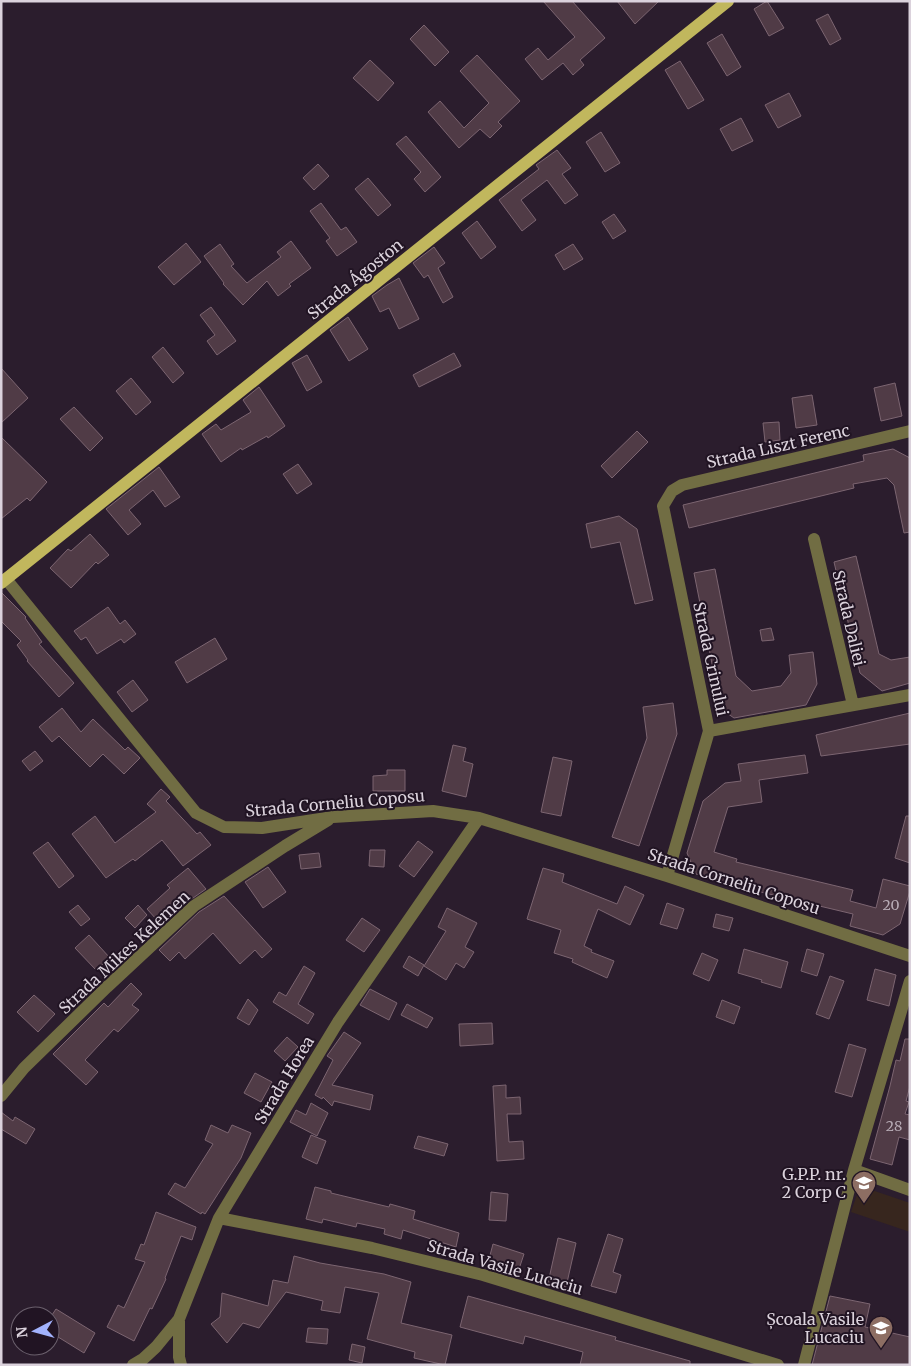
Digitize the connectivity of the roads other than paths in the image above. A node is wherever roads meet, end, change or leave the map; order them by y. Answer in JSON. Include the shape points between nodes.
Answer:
{"nodes":[{"id":1,"x":728,"y":1,"type":"edge"},
{"id":2,"x":910,"y":431,"type":"edge"},
{"id":3,"x":663,"y":506,"type":"joint"},
{"id":4,"x":814,"y":539,"type":"dead end"},
{"id":5,"x":4,"y":581,"type":"edge"},
{"id":6,"x":910,"y":695,"type":"edge"},
{"id":7,"x":853,"y":705,"type":"junction"},
{"id":8,"x":709,"y":731,"type":"junction"},
{"id":9,"x":333,"y":816,"type":"junction"},
{"id":10,"x":480,"y":818,"type":"junction"},
{"id":11,"x":667,"y":876,"type":"junction"},
{"id":12,"x":910,"y":956,"type":"edge"},
{"id":13,"x":910,"y":981,"type":"edge"},
{"id":14,"x":1,"y":1096,"type":"edge"},
{"id":15,"x":854,"y":1170,"type":"junction"},
{"id":16,"x":910,"y":1190,"type":"edge"},
{"id":17,"x":219,"y":1218,"type":"junction"},
{"id":18,"x":180,"y":1319,"type":"junction"},
{"id":19,"x":133,"y":1365,"type":"edge"},
{"id":20,"x":181,"y":1365,"type":"edge"},
{"id":21,"x":778,"y":1365,"type":"edge"},
{"id":22,"x":804,"y":1365,"type":"edge"}],
"edges":[{"from":1,"to":5,"type":"main road","name":"Strada Ágoston"},
{"from":2,"to":3,"type":"street","name":"Strada Liszt Ferenc","via":[[682,485],[672,491]]},
{"from":3,"to":8,"type":"street","name":"Strada Crinului"},
{"from":4,"to":7,"type":"street","name":"Strada Daliei"},
{"from":5,"to":9,"type":"street","name":"Strada Corneliu Coposu","via":[[196,813],[224,827],[262,828]]},
{"from":6,"to":7,"type":"street"},
{"from":7,"to":8,"type":"street"},
{"from":8,"to":11,"type":"street","name":"Strada Crinului"},
{"from":9,"to":10,"type":"street","name":"Strada Corneliu Coposu","via":[[433,811]]},
{"from":9,"to":14,"type":"street","name":"Strada Mikes Kelemen","via":[[194,906],[24,1068]]},
{"from":10,"to":11,"type":"street","name":"Strada Corneliu Coposu"},
{"from":10,"to":17,"type":"street","name":"Strada Horea","via":[[338,1022]]},
{"from":11,"to":12,"type":"street","name":"Strada Corneliu Coposu"},
{"from":13,"to":15,"type":"street"},
{"from":15,"to":16,"type":"street"},
{"from":15,"to":22,"type":"street"},
{"from":17,"to":18,"type":"street","name":"Strada Horea"},
{"from":17,"to":21,"type":"street","name":"Strada Vasile Lucaciu","via":[[372,1248],[483,1275]]},
{"from":18,"to":19,"type":"street","name":"Strada Horea","via":[[143,1359]]},
{"from":18,"to":20,"type":"street"}]}
